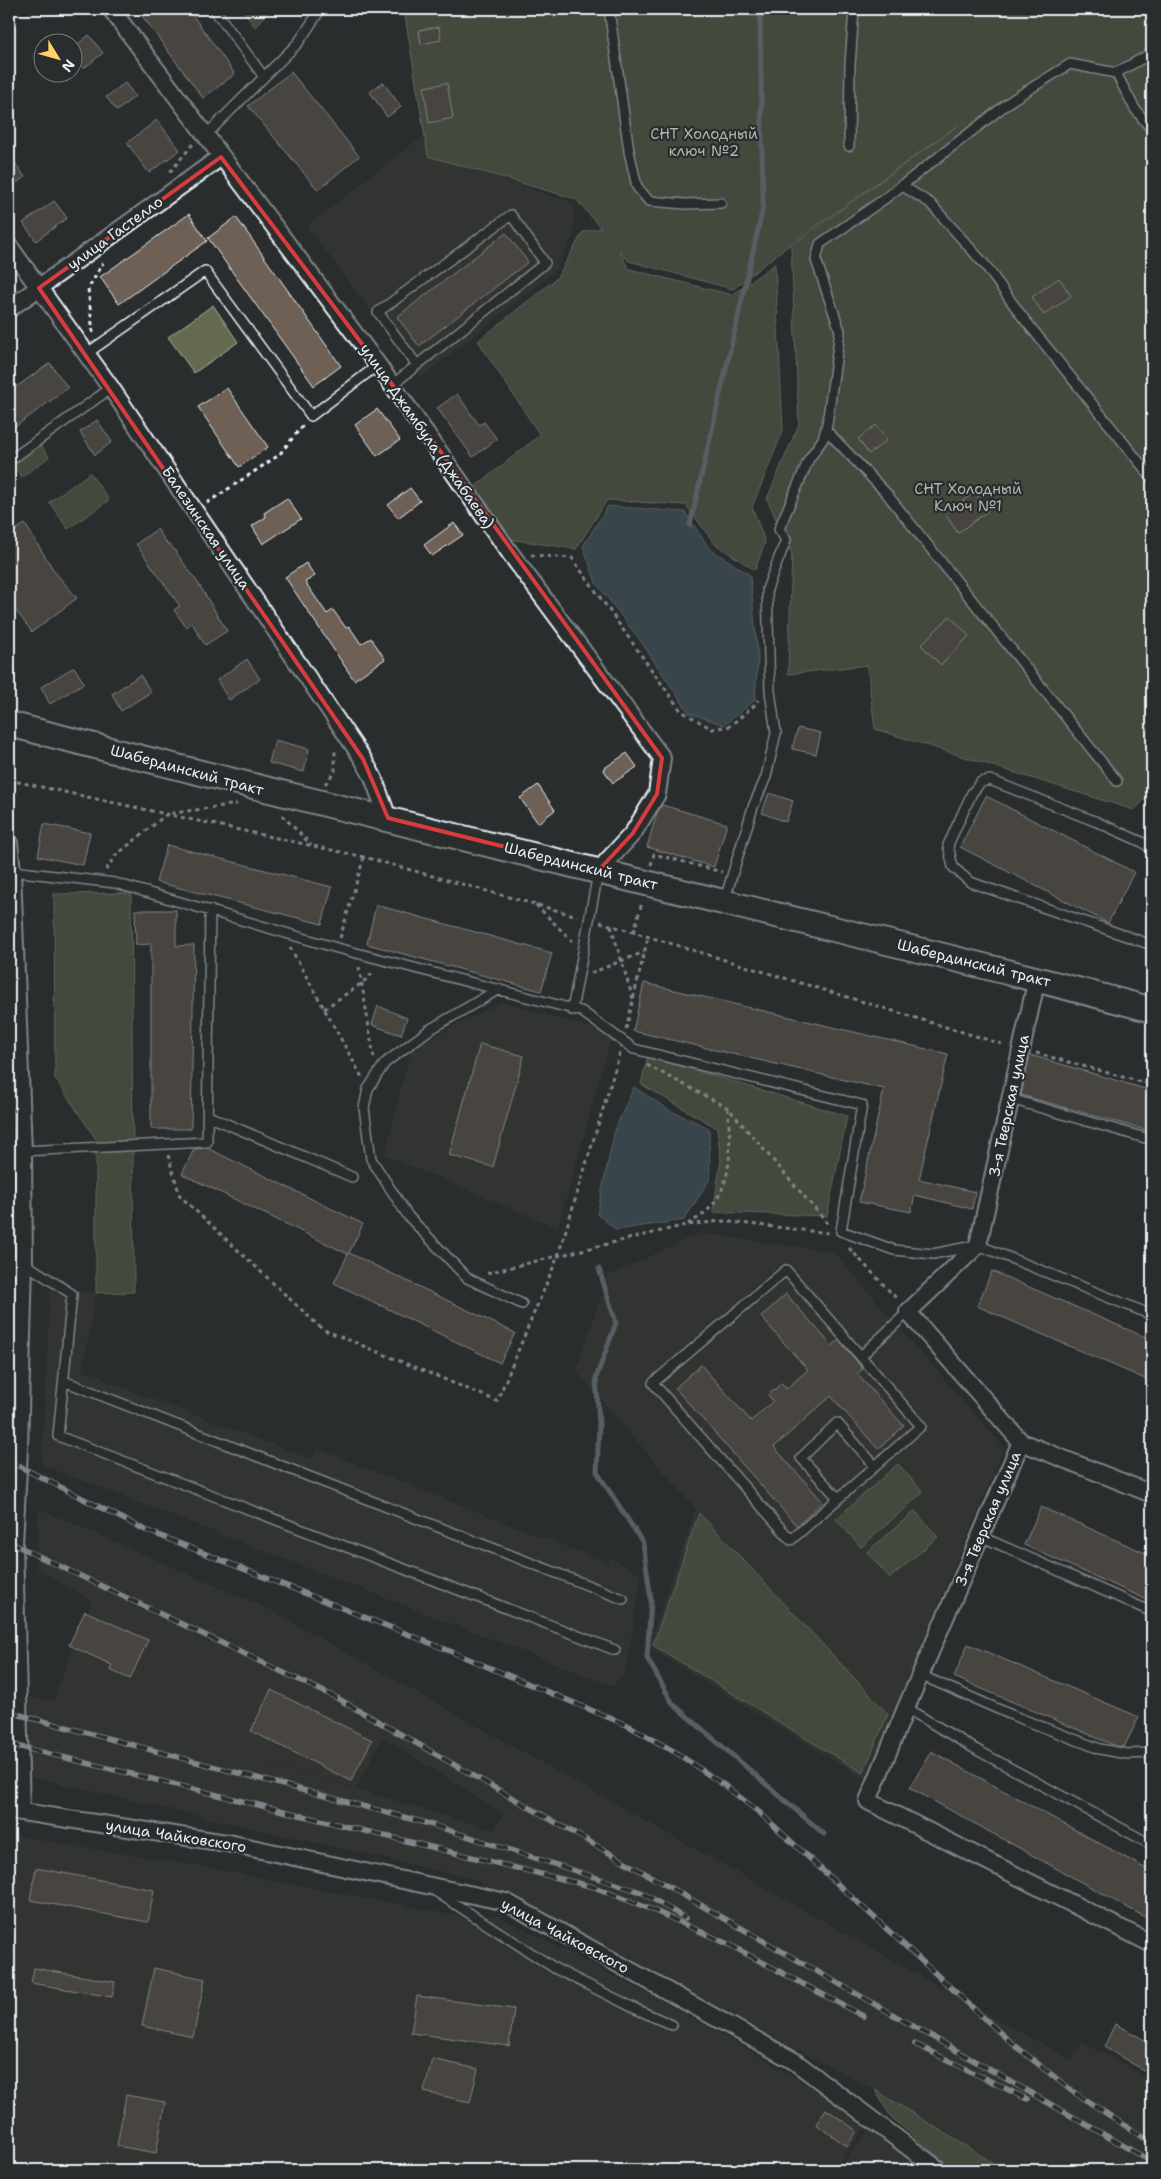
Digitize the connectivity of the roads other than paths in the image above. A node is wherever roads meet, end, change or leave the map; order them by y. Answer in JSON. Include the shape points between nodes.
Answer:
{"nodes":[{"id":1,"x":111,"y":9,"type":"edge"},
{"id":2,"x":214,"y":9,"type":"edge"},
{"id":3,"x":321,"y":9,"type":"edge"},
{"id":4,"x":609,"y":9,"type":"edge"},
{"id":5,"x":854,"y":9,"type":"edge"},
{"id":6,"x":1152,"y":53,"type":"edge"},
{"id":7,"x":1116,"y":72,"type":"junction"},
{"id":8,"x":264,"y":77,"type":"junction"},
{"id":9,"x":1152,"y":130,"type":"edge"},
{"id":10,"x":205,"y":136,"type":"junction"},
{"id":11,"x":849,"y":146,"type":"dead end"},
{"id":12,"x":221,"y":158,"type":"junction"},
{"id":13,"x":901,"y":185,"type":"junction"},
{"id":14,"x":721,"y":204,"type":"dead end"},
{"id":15,"x":9,"y":246,"type":"edge"},
{"id":16,"x":39,"y":288,"type":"junction"},
{"id":17,"x":9,"y":309,"type":"edge"},
{"id":18,"x":86,"y":354,"type":"junction"},
{"id":19,"x":417,"y":364,"type":"junction"},
{"id":20,"x":378,"y":365,"type":"junction"},
{"id":21,"x":392,"y":385,"type":"junction"},
{"id":22,"x":110,"y":388,"type":"junction"},
{"id":23,"x":826,"y":430,"type":"junction"},
{"id":24,"x":9,"y":461,"type":"edge"},
{"id":25,"x":1152,"y":478,"type":"edge"},
{"id":26,"x":9,"y":724,"type":"edge"},
{"id":27,"x":1117,"y":781,"type":"dead end"},
{"id":28,"x":388,"y":818,"type":"junction"},
{"id":29,"x":9,"y":843,"type":"edge"},
{"id":30,"x":1152,"y":850,"type":"edge"},
{"id":31,"x":599,"y":870,"type":"junction"},
{"id":32,"x":12,"y":871,"type":"junction"},
{"id":33,"x":724,"y":902,"type":"junction"},
{"id":34,"x":210,"y":910,"type":"junction"},
{"id":35,"x":1152,"y":945,"type":"edge"},
{"id":36,"x":1037,"y":978,"type":"junction"},
{"id":37,"x":499,"y":988,"type":"junction"},
{"id":38,"x":572,"y":1010,"type":"junction"},
{"id":39,"x":1152,"y":1010,"type":"edge"},
{"id":40,"x":1011,"y":1099,"type":"junction"},
{"id":41,"x":15,"y":1102,"type":"edge"},
{"id":42,"x":208,"y":1116,"type":"junction"},
{"id":43,"x":1152,"y":1140,"type":"edge"},
{"id":44,"x":23,"y":1151,"type":"junction"},
{"id":45,"x":352,"y":1177,"type":"dead end"},
{"id":46,"x":978,"y":1245,"type":"junction"},
{"id":47,"x":24,"y":1263,"type":"junction"},
{"id":48,"x":522,"y":1304,"type":"dead end"},
{"id":49,"x":908,"y":1312,"type":"junction"},
{"id":50,"x":1152,"y":1315,"type":"edge"},
{"id":51,"x":861,"y":1356,"type":"junction"},
{"id":52,"x":64,"y":1382,"type":"junction"},
{"id":53,"x":1021,"y":1442,"type":"junction"},
{"id":54,"x":875,"y":1466,"type":"junction"},
{"id":55,"x":1152,"y":1494,"type":"edge"},
{"id":56,"x":838,"y":1498,"type":"junction"},
{"id":57,"x":980,"y":1536,"type":"junction"},
{"id":58,"x":623,"y":1599,"type":"dead end"},
{"id":59,"x":1152,"y":1612,"type":"edge"},
{"id":60,"x":615,"y":1650,"type":"dead end"},
{"id":61,"x":920,"y":1675,"type":"junction"},
{"id":62,"x":906,"y":1708,"type":"junction"},
{"id":63,"x":1152,"y":1753,"type":"edge"},
{"id":64,"x":15,"y":1811,"type":"edge"},
{"id":65,"x":1152,"y":1845,"type":"edge"},
{"id":66,"x":427,"y":1885,"type":"junction"},
{"id":67,"x":1152,"y":1944,"type":"edge"},
{"id":68,"x":672,"y":2025,"type":"dead end"},
{"id":69,"x":938,"y":2170,"type":"edge"}],
"edges":[{"from":1,"to":10,"type":"street","name":"улица Джамбула (Джабаева)"},
{"from":2,"to":8,"type":"lane"},
{"from":3,"to":8,"type":"lane","via":[[298,43]]},
{"from":4,"to":14,"type":"lane","via":[[637,187],[649,201]]},
{"from":5,"to":11,"type":"lane"},
{"from":6,"to":7,"type":"lane"},
{"from":7,"to":9,"type":"lane","via":[[1136,109]]},
{"from":7,"to":13,"type":"lane","via":[[1070,64],[1012,100]]},
{"from":8,"to":10,"type":"lane"},
{"from":10,"to":12,"type":"street","name":"улица Джамбула (Джабаева)"},
{"from":12,"to":16,"type":"street","name":"улица Гастелло"},
{"from":12,"to":20,"type":"street","name":"улица Джамбула (Джабаева)"},
{"from":13,"to":23,"type":"lane","via":[[820,244],[816,260],[840,331]]},
{"from":13,"to":25,"type":"lane","via":[[930,203],[986,266],[1021,315]]},
{"from":15,"to":16,"type":"street","name":"Балезинская улица"},
{"from":16,"to":17,"type":"street","name":"улица Гастелло"},
{"from":16,"to":18,"type":"street","name":"Балезинская улица"},
{"from":18,"to":20,"type":"lane","via":[[205,271],[311,416]]},
{"from":18,"to":22,"type":"street","name":"Балезинская улица"},
{"from":19,"to":19,"type":"lane","via":[[545,264],[511,215],[378,312]]},
{"from":19,"to":21,"type":"lane"},
{"from":20,"to":21,"type":"street","name":"улица Джамбула (Джабаева)"},
{"from":21,"to":31,"type":"street","name":"улица Джамбула (Джабаева)","via":[[510,553],[662,758],[657,794],[633,833]]},
{"from":22,"to":24,"type":"lane"},
{"from":22,"to":28,"type":"street","name":"Балезинская улица","via":[[363,759]]},
{"from":23,"to":27,"type":"lane","via":[[892,501]]},
{"from":23,"to":33,"type":"lane","via":[[809,459],[779,529],[786,540],[767,588],[770,691],[776,733],[766,777],[753,807]]},
{"from":26,"to":28,"type":"main road","name":"Шабердинский тракт","via":[[270,792]]},
{"from":28,"to":31,"type":"main road","name":"Шабердинский тракт"},
{"from":29,"to":32,"type":"street","name":"улица Чайковского"},
{"from":30,"to":35,"type":"lane","via":[[1144,842],[990,780],[981,782],[972,793],[948,845],[953,867],[970,882]]},
{"from":31,"to":33,"type":"main road","name":"Шабердинский тракт"},
{"from":31,"to":38,"type":"lane"},
{"from":32,"to":34,"type":"lane","via":[[115,883]]},
{"from":32,"to":41,"type":"street","name":"улица Чайковского"},
{"from":33,"to":36,"type":"main road","name":"Шабердинский тракт"},
{"from":34,"to":37,"type":"lane","via":[[338,948]]},
{"from":34,"to":42,"type":"lane"},
{"from":36,"to":39,"type":"main road","name":"Шабердинский тракт"},
{"from":36,"to":40,"type":"street","name":"3-я Тверская улица"},
{"from":37,"to":38,"type":"lane"},
{"from":37,"to":48,"type":"lane","via":[[429,1030],[385,1063],[368,1089],[364,1108],[371,1159],[408,1216],[467,1278]]},
{"from":38,"to":46,"type":"lane","via":[[581,1011],[634,1049],[862,1105],[839,1233],[894,1250],[933,1254]]},
{"from":40,"to":43,"type":"lane"},
{"from":40,"to":46,"type":"street","name":"3-я Тверская улица"},
{"from":41,"to":44,"type":"street","name":"улица Чайковского"},
{"from":42,"to":44,"type":"lane","via":[[207,1142]]},
{"from":42,"to":45,"type":"lane"},
{"from":44,"to":47,"type":"street","name":"улица Чайковского"},
{"from":46,"to":49,"type":"street"},
{"from":46,"to":50,"type":"lane"},
{"from":47,"to":52,"type":"lane","via":[[72,1294]]},
{"from":47,"to":64,"type":"street","name":"улица Чайковского","via":[[14,1544]]},
{"from":49,"to":51,"type":"lane"},
{"from":49,"to":53,"type":"street","name":"3-я Тверская улица"},
{"from":51,"to":54,"type":"lane","via":[[920,1426]]},
{"from":51,"to":56,"type":"lane","via":[[786,1270],[653,1383],[791,1540]]},
{"from":52,"to":58,"type":"lane"},
{"from":52,"to":60,"type":"lane","via":[[58,1436]]},
{"from":53,"to":55,"type":"street"},
{"from":53,"to":57,"type":"street","name":"3-я Тверская улица"},
{"from":54,"to":56,"type":"lane"},
{"from":54,"to":56,"type":"lane","via":[[837,1423],[801,1458]]},
{"from":57,"to":59,"type":"lane"},
{"from":57,"to":61,"type":"street","name":"3-я Тверская улица"},
{"from":61,"to":62,"type":"street","name":"3-я Тверская улица"},
{"from":61,"to":63,"type":"lane","via":[[1100,1749],[1127,1754]]},
{"from":62,"to":65,"type":"lane"},
{"from":62,"to":67,"type":"street","name":"3-я Тверская улица","via":[[868,1801]]},
{"from":64,"to":66,"type":"street","name":"улица Чайковского","via":[[233,1844]]},
{"from":66,"to":68,"type":"lane","via":[[556,1969]]},
{"from":66,"to":69,"type":"street","name":"улица Чайковского","via":[[506,1902],[794,2061]]}]}
